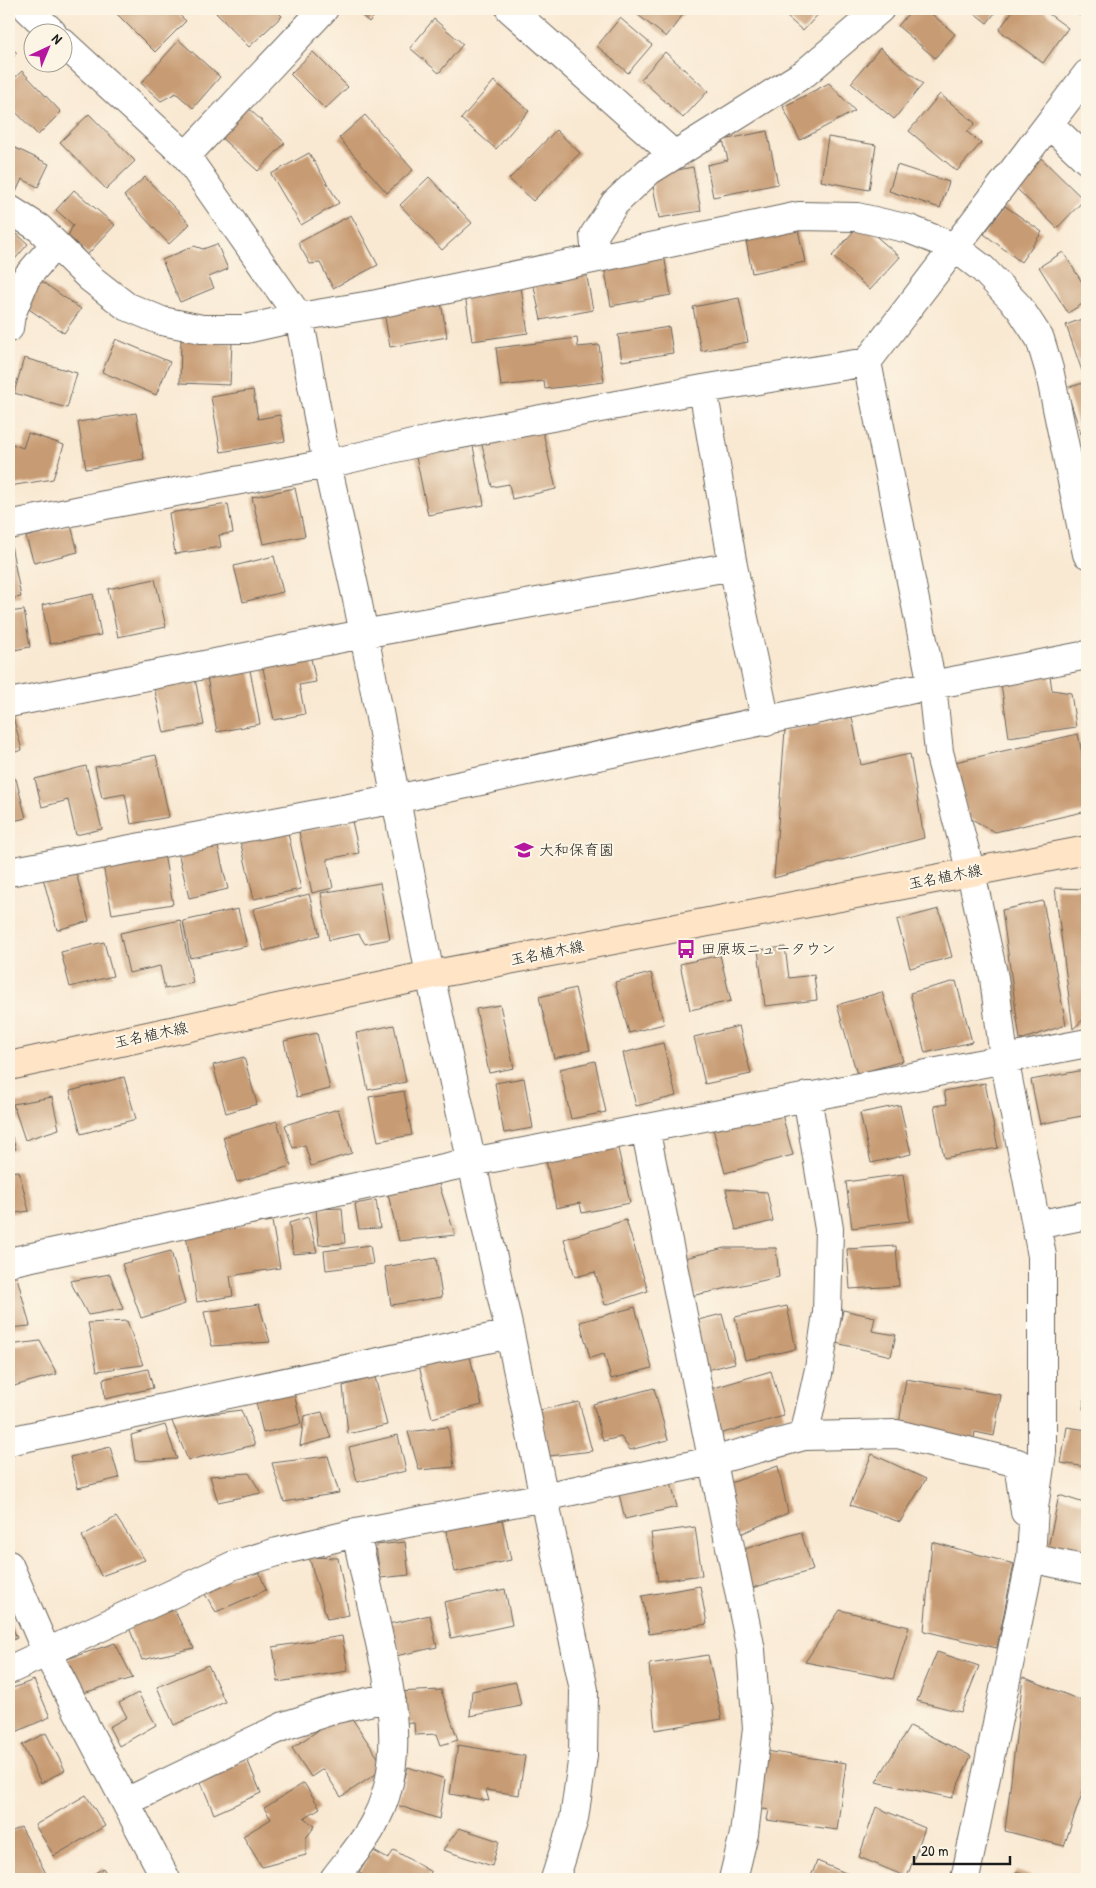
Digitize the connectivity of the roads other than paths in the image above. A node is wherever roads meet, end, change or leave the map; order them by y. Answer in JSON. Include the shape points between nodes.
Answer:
{"nodes":[{"id":1,"x":28,"y":9,"type":"edge"},
{"id":2,"x":324,"y":9,"type":"edge"},
{"id":3,"x":510,"y":9,"type":"edge"},
{"id":4,"x":880,"y":9,"type":"edge"},
{"id":5,"x":42,"y":22,"type":"edge"},
{"id":6,"x":72,"y":51,"type":"edge"},
{"id":7,"x":1087,"y":74,"type":"edge"},
{"id":8,"x":1049,"y":124,"type":"junction"},
{"id":9,"x":673,"y":154,"type":"junction"},
{"id":10,"x":186,"y":156,"type":"junction"},
{"id":11,"x":1087,"y":160,"type":"edge"},
{"id":12,"x":9,"y":209,"type":"edge"},
{"id":13,"x":56,"y":244,"type":"junction"},
{"id":14,"x":954,"y":247,"type":"junction"},
{"id":15,"x":596,"y":258,"type":"junction"},
{"id":16,"x":298,"y":317,"type":"junction"},
{"id":17,"x":9,"y":328,"type":"edge"},
{"id":18,"x":866,"y":362,"type":"junction"},
{"id":19,"x":703,"y":390,"type":"junction"},
{"id":20,"x":327,"y":464,"type":"junction"},
{"id":21,"x":9,"y":525,"type":"edge"},
{"id":22,"x":1087,"y":554,"type":"edge"},
{"id":23,"x":733,"y":566,"type":"junction"},
{"id":24,"x":363,"y":634,"type":"junction"},
{"id":25,"x":1087,"y":655,"type":"edge"},
{"id":26,"x":932,"y":686,"type":"junction"},
{"id":27,"x":9,"y":703,"type":"edge"},
{"id":28,"x":766,"y":722,"type":"junction"},
{"id":29,"x":396,"y":799,"type":"junction"},
{"id":30,"x":1087,"y":850,"type":"edge"},
{"id":31,"x":9,"y":872,"type":"edge"},
{"id":32,"x":971,"y":873,"type":"junction"},
{"id":33,"x":430,"y":975,"type":"junction"},
{"id":34,"x":1087,"y":1043,"type":"edge"},
{"id":35,"x":1004,"y":1058,"type":"junction"},
{"id":36,"x":9,"y":1066,"type":"edge"},
{"id":37,"x":807,"y":1096,"type":"junction"},
{"id":38,"x":645,"y":1128,"type":"junction"},
{"id":39,"x":472,"y":1162,"type":"junction"},
{"id":40,"x":1087,"y":1215,"type":"edge"},
{"id":41,"x":1036,"y":1225,"type":"junction"},
{"id":42,"x":9,"y":1262,"type":"edge"},
{"id":43,"x":510,"y":1334,"type":"junction"},
{"id":44,"x":804,"y":1436,"type":"junction"},
{"id":45,"x":9,"y":1441,"type":"edge"},
{"id":46,"x":712,"y":1461,"type":"junction"},
{"id":47,"x":544,"y":1497,"type":"junction"},
{"id":48,"x":356,"y":1533,"type":"junction"},
{"id":49,"x":1032,"y":1558,"type":"junction"},
{"id":50,"x":9,"y":1564,"type":"edge"},
{"id":51,"x":1087,"y":1570,"type":"edge"},
{"id":52,"x":47,"y":1653,"type":"junction"},
{"id":53,"x":9,"y":1670,"type":"edge"},
{"id":54,"x":391,"y":1697,"type":"junction"},
{"id":55,"x":126,"y":1802,"type":"junction"},
{"id":56,"x":166,"y":1879,"type":"edge"},
{"id":57,"x":334,"y":1879,"type":"edge"},
{"id":58,"x":555,"y":1879,"type":"edge"},
{"id":59,"x":733,"y":1879,"type":"edge"},
{"id":60,"x":965,"y":1879,"type":"edge"}],
"edges":[{"from":1,"to":5,"type":"street"},
{"from":2,"to":10,"type":"street"},
{"from":3,"to":9,"type":"street"},
{"from":4,"to":9,"type":"street","via":[[805,73]]},
{"from":6,"to":10,"type":"street"},
{"from":7,"to":8,"type":"street"},
{"from":8,"to":11,"type":"street"},
{"from":8,"to":14,"type":"street"},
{"from":9,"to":15,"type":"street","via":[[649,170],[615,203],[594,236]]},
{"from":10,"to":16,"type":"street"},
{"from":12,"to":13,"type":"street","via":[[39,228]]},
{"from":13,"to":16,"type":"street","via":[[90,278],[126,306],[162,321],[202,329],[246,329]]},
{"from":13,"to":17,"type":"street","via":[[26,278]]},
{"from":14,"to":15,"type":"street","via":[[909,229],[857,217],[799,216]]},
{"from":14,"to":18,"type":"street"},
{"from":14,"to":22,"type":"street","via":[[983,269],[1019,307],[1040,339]]},
{"from":15,"to":16,"type":"street","via":[[377,304]]},
{"from":16,"to":20,"type":"street"},
{"from":18,"to":19,"type":"street"},
{"from":18,"to":26,"type":"street"},
{"from":19,"to":20,"type":"street","via":[[434,439]]},
{"from":19,"to":23,"type":"street"},
{"from":20,"to":21,"type":"street"},
{"from":20,"to":24,"type":"street"},
{"from":23,"to":24,"type":"street"},
{"from":23,"to":28,"type":"street"},
{"from":24,"to":27,"type":"street"},
{"from":24,"to":29,"type":"street"},
{"from":25,"to":26,"type":"street"},
{"from":26,"to":28,"type":"street"},
{"from":26,"to":32,"type":"street","via":[[939,752]]},
{"from":28,"to":29,"type":"street"},
{"from":29,"to":31,"type":"street"},
{"from":29,"to":33,"type":"street"},
{"from":30,"to":32,"type":"main road","name":"玉名植木線"},
{"from":32,"to":33,"type":"main road","name":"玉名植木線"},
{"from":32,"to":35,"type":"street","via":[[994,978]]},
{"from":33,"to":36,"type":"main road","name":"玉名植木線"},
{"from":33,"to":39,"type":"street"},
{"from":34,"to":35,"type":"street"},
{"from":35,"to":37,"type":"street"},
{"from":35,"to":41,"type":"street"},
{"from":37,"to":38,"type":"street"},
{"from":37,"to":44,"type":"street","via":[[829,1229],[827,1313]]},
{"from":38,"to":39,"type":"street"},
{"from":38,"to":46,"type":"street"},
{"from":39,"to":42,"type":"street"},
{"from":39,"to":43,"type":"street"},
{"from":40,"to":41,"type":"street"},
{"from":41,"to":49,"type":"street","via":[[1042,1256],[1042,1452],[1034,1508]]},
{"from":43,"to":45,"type":"street"},
{"from":43,"to":47,"type":"street"},
{"from":44,"to":46,"type":"street"},
{"from":44,"to":49,"type":"street","via":[[897,1434],[1018,1463]]},
{"from":46,"to":47,"type":"street"},
{"from":46,"to":59,"type":"street","via":[[751,1650],[757,1729],[744,1834]]},
{"from":47,"to":48,"type":"street"},
{"from":47,"to":58,"type":"street","via":[[584,1690],[584,1755],[574,1819]]},
{"from":48,"to":52,"type":"street","via":[[234,1565]]},
{"from":48,"to":54,"type":"street"},
{"from":49,"to":51,"type":"street"},
{"from":49,"to":60,"type":"street"},
{"from":50,"to":52,"type":"street"},
{"from":52,"to":53,"type":"street"},
{"from":52,"to":55,"type":"street"},
{"from":54,"to":55,"type":"street","via":[[292,1723]]},
{"from":54,"to":57,"type":"street","via":[[394,1746],[390,1781],[383,1804],[371,1829]]},
{"from":55,"to":56,"type":"street"}]}
